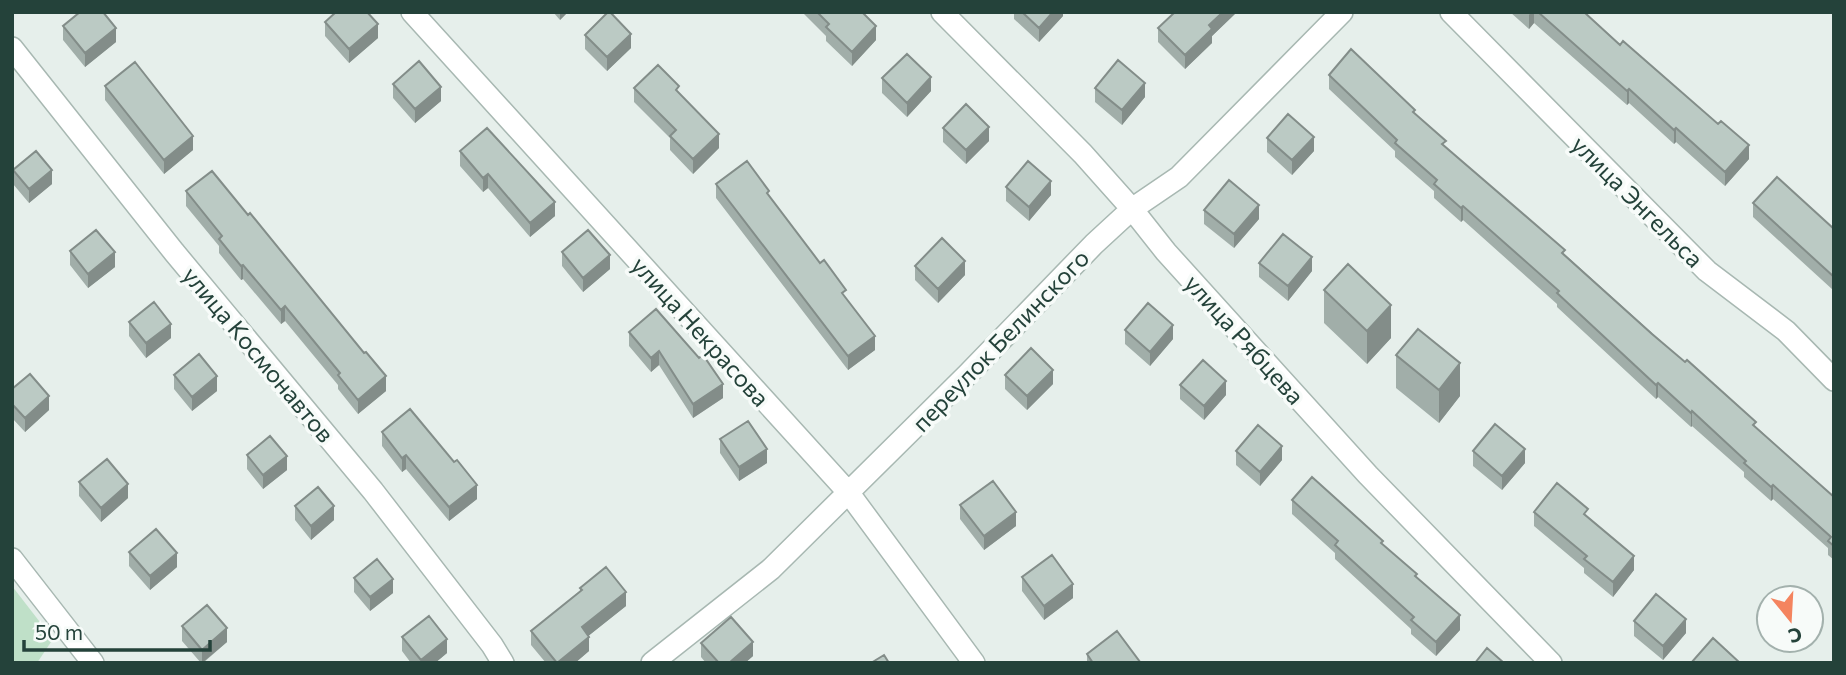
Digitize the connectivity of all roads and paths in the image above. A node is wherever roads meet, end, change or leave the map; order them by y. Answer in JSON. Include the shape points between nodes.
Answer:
{"nodes":[{"id":1,"x":412,"y":12,"type":"edge"},
{"id":2,"x":942,"y":12,"type":"edge"},
{"id":3,"x":1342,"y":12,"type":"edge"},
{"id":4,"x":1451,"y":12,"type":"edge"},
{"id":5,"x":12,"y":48,"type":"edge"},
{"id":6,"x":1132,"y":209,"type":"junction"},
{"id":7,"x":1834,"y":380,"type":"edge"},
{"id":8,"x":848,"y":492,"type":"junction"},
{"id":9,"x":12,"y":559,"type":"edge"},
{"id":10,"x":93,"y":663,"type":"edge"},
{"id":11,"x":503,"y":663,"type":"edge"},
{"id":12,"x":652,"y":663,"type":"edge"},
{"id":13,"x":974,"y":663,"type":"edge"},
{"id":14,"x":1551,"y":663,"type":"edge"}],
"edges":[{"from":1,"to":8,"type":"street","name":"улица Некрасова"},
{"from":2,"to":6,"type":"street","name":"улица Рябцева"},
{"from":3,"to":6,"type":"street","name":"переулок Белинского","via":[[1179,177]]},
{"from":4,"to":7,"type":"street","name":"улица Энгельса","via":[[1707,271],[1786,331]]},
{"from":5,"to":11,"type":"street","name":"улица Космонавтов","via":[[373,491]]},
{"from":6,"to":8,"type":"street","name":"переулок Белинского"},
{"from":6,"to":14,"type":"street","name":"улица Рябцева","via":[[1368,475]]},
{"from":8,"to":12,"type":"street","name":"переулок Белинского","via":[[771,569]]},
{"from":8,"to":13,"type":"street","name":"улица Некрасова"},
{"from":9,"to":10,"type":"street"}]}
